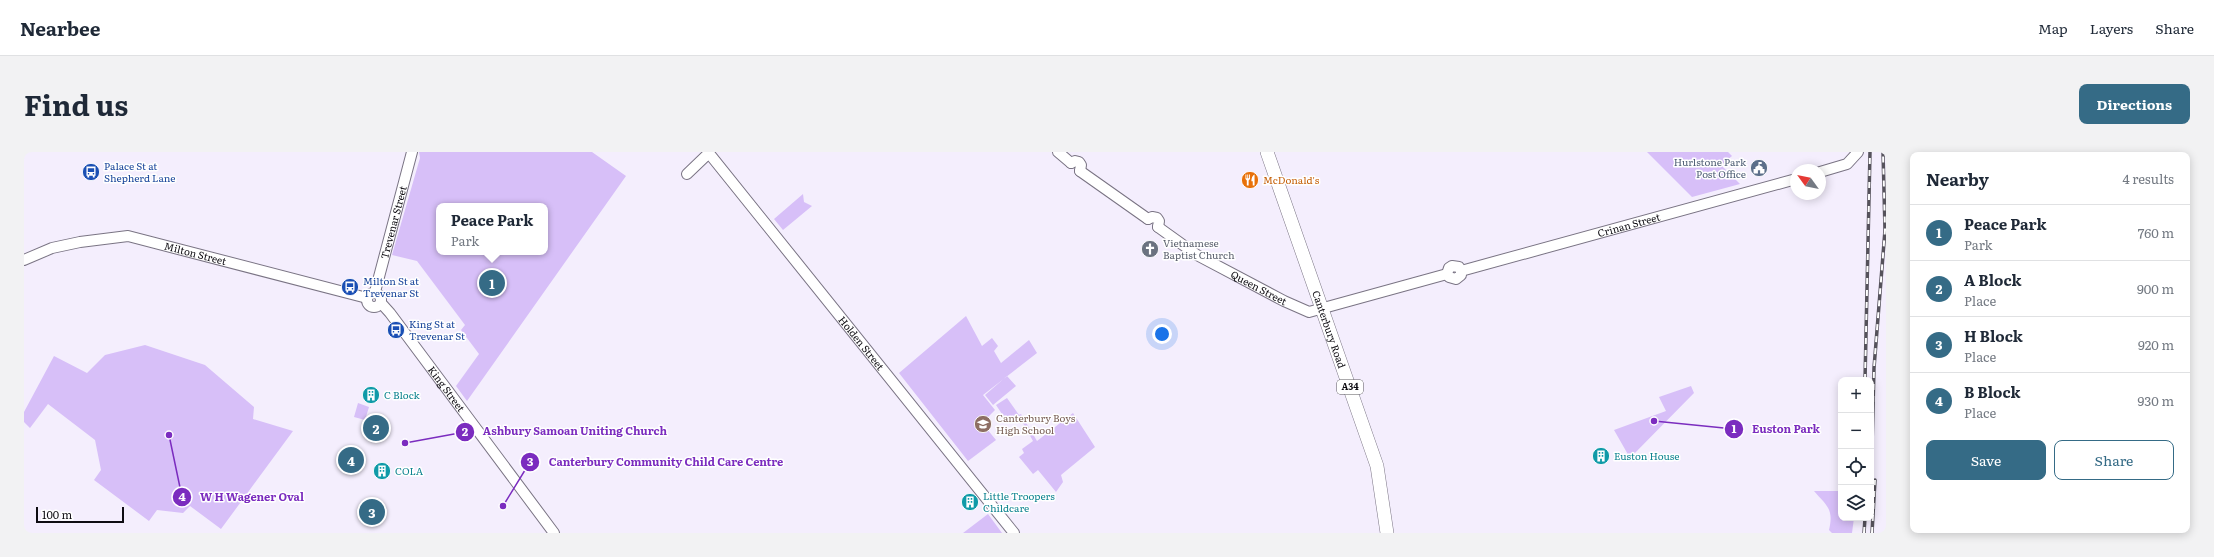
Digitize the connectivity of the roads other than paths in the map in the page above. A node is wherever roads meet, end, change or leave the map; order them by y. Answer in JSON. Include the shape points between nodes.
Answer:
{"nodes":[{"id":1,"x":412,"y":152,"type":"edge"},
{"id":2,"x":709,"y":152,"type":"edge"},
{"id":3,"x":1058,"y":152,"type":"edge"},
{"id":4,"x":1267,"y":152,"type":"edge"},
{"id":5,"x":1858,"y":152,"type":"edge"},
{"id":6,"x":1826,"y":170,"type":"edge"},
{"id":7,"x":687,"y":174,"type":"dead end"},
{"id":8,"x":1790,"y":181,"type":"edge"},
{"id":9,"x":24,"y":260,"type":"edge"},
{"id":10,"x":371,"y":295,"type":"junction"},
{"id":11,"x":1322,"y":309,"type":"junction"},
{"id":12,"x":554,"y":533,"type":"edge"},
{"id":13,"x":1014,"y":533,"type":"edge"},
{"id":14,"x":1387,"y":533,"type":"edge"}],
"edges":[{"from":1,"to":10,"type":"street","name":"Trevenar Street"},
{"from":2,"to":7,"type":"street"},
{"from":2,"to":13,"type":"street","name":"Holden Street"},
{"from":3,"to":11,"type":"street","name":"Queen Street","via":[[1071,163],[1079,162],[1082,165],[1080,171],[1148,219],[1157,218],[1158,227],[1197,255],[1309,312]]},
{"from":4,"to":11,"type":"highway","name":"Canterbury Road","number":"A34"},
{"from":5,"to":6,"type":"street","via":[[1847,164]]},
{"from":8,"to":11,"type":"street","name":"Crinan Street","via":[[1461,271],[1459,267],[1452,266],[1447,274]]},
{"from":9,"to":10,"type":"street","name":"Milton Street","via":[[52,248],[98,238],[128,236]]},
{"from":10,"to":12,"type":"street","name":"King Street","via":[[381,296],[380,303]]},
{"from":11,"to":14,"type":"highway","name":"Canterbury Road","number":"A34","via":[[1377,466]]}]}
